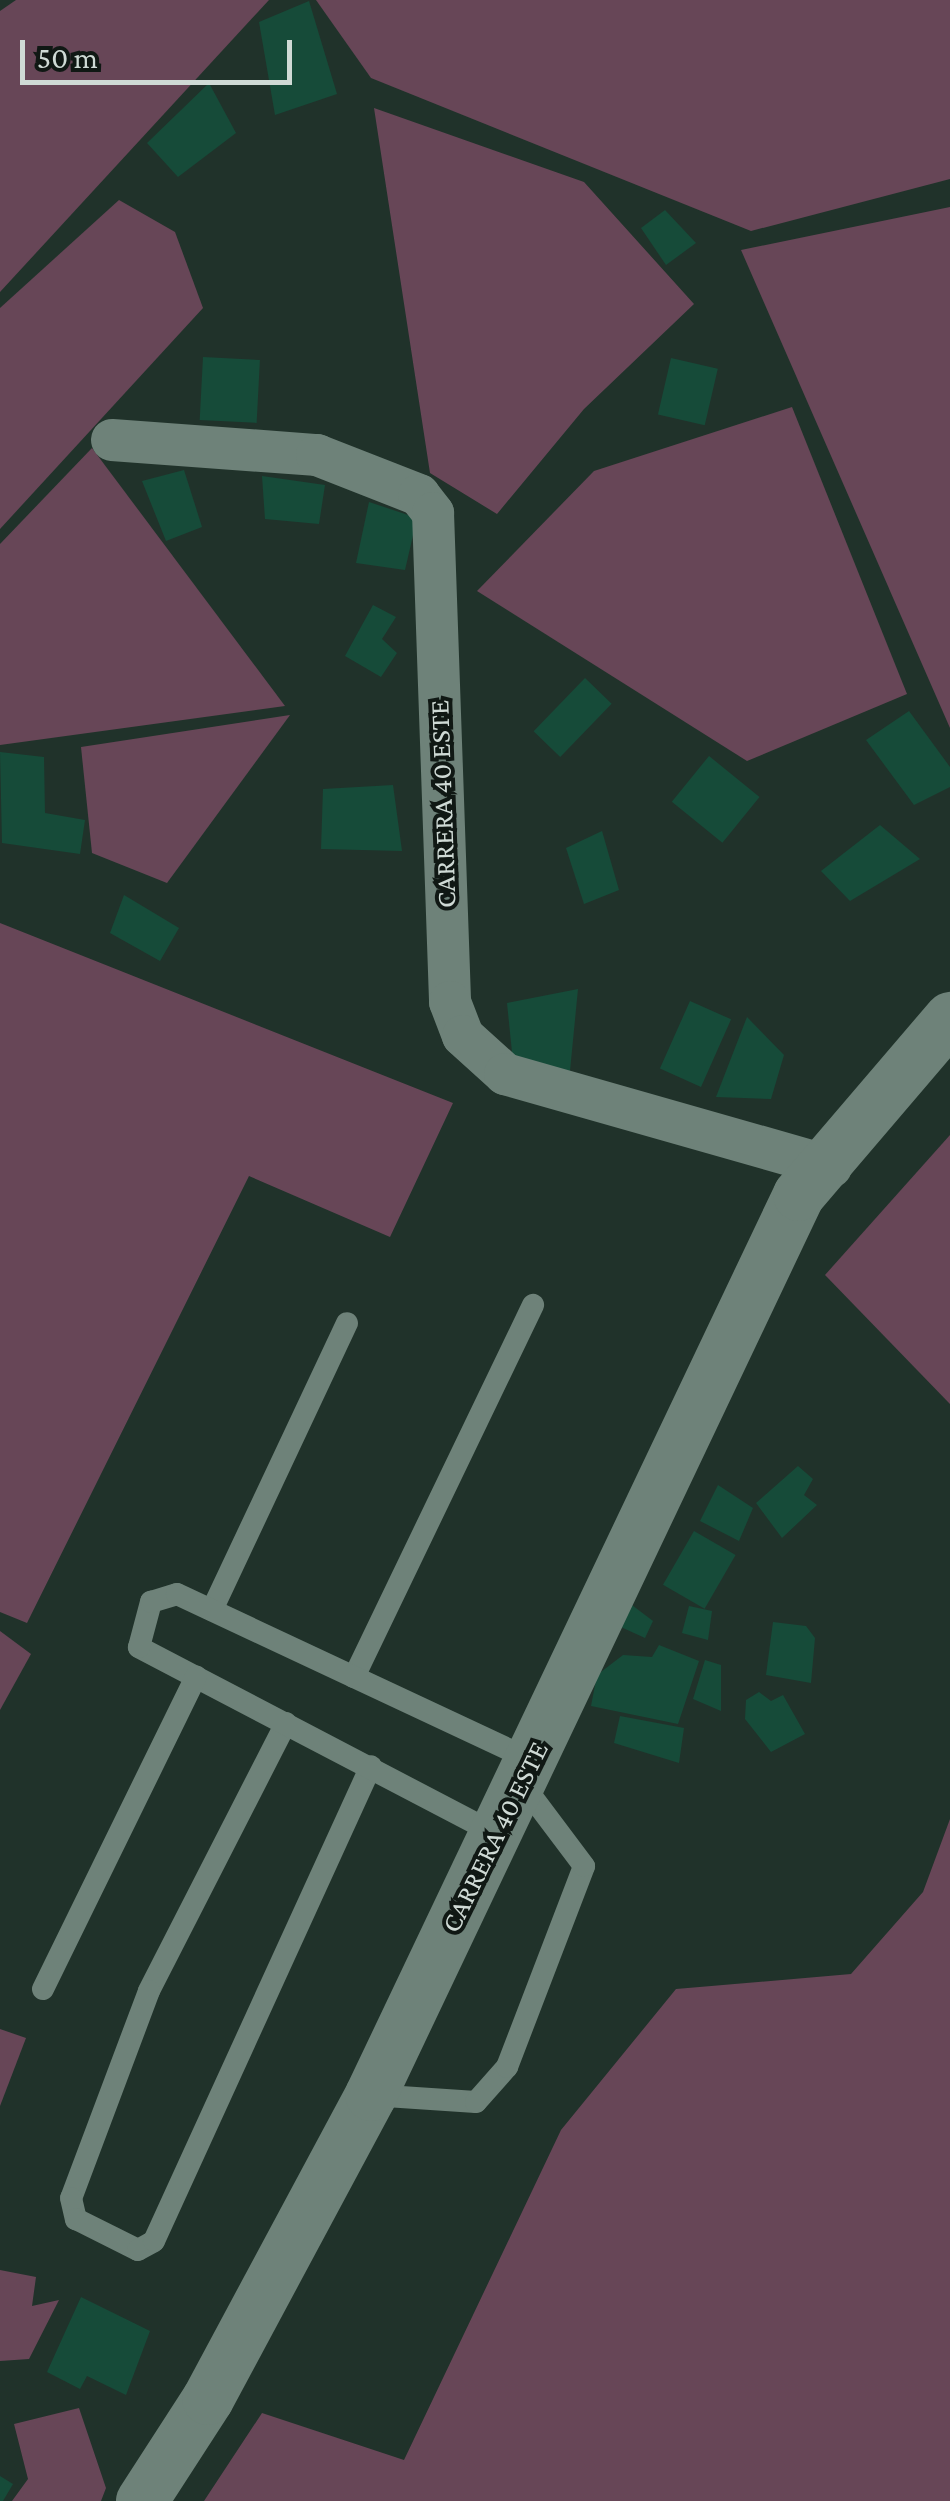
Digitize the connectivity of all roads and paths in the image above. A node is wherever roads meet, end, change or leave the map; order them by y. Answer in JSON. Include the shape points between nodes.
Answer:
{"nodes":[{"id":1,"x":112,"y":440,"type":"dead end"},
{"id":2,"x":950,"y":1018,"type":"edge"},
{"id":3,"x":831,"y":1167,"type":"junction"},
{"id":4,"x":532,"y":1305,"type":"dead end"},
{"id":5,"x":347,"y":1323,"type":"dead end"},
{"id":6,"x":212,"y":1610,"type":"junction"},
{"id":7,"x":196,"y":1676,"type":"junction"},
{"id":8,"x":354,"y":1677,"type":"junction"},
{"id":9,"x":286,"y":1723,"type":"junction"},
{"id":10,"x":371,"y":1766,"type":"junction"},
{"id":11,"x":526,"y":1771,"type":"junction"},
{"id":12,"x":496,"y":1834,"type":"junction"},
{"id":13,"x":43,"y":1989,"type":"dead end"},
{"id":14,"x":371,"y":2095,"type":"junction"},
{"id":15,"x":142,"y":2501,"type":"edge"}],
"edges":[{"from":1,"to":3,"type":"street","name":"CARRERA 40 ESTE","via":[[317,455],[419,494],[433,513],[450,1002],[462,1036],[505,1074]]},
{"from":2,"to":3,"type":"street","name":"CARRERA 40 ESTE"},
{"from":3,"to":11,"type":"street","name":"CARRERA 40 ESTE","via":[[799,1195]]},
{"from":4,"to":8,"type":"lane"},
{"from":5,"to":6,"type":"lane"},
{"from":6,"to":7,"type":"lane","via":[[160,1595],[137,1638]]},
{"from":6,"to":8,"type":"lane"},
{"from":7,"to":9,"type":"lane"},
{"from":7,"to":13,"type":"lane"},
{"from":8,"to":11,"type":"lane"},
{"from":9,"to":10,"type":"lane"},
{"from":9,"to":10,"type":"lane","via":[[149,1991],[71,2198],[76,2220],[138,2250],[154,2241]]},
{"from":10,"to":12,"type":"lane"},
{"from":11,"to":12,"type":"street","name":"CARRERA 40 ESTE"},
{"from":11,"to":14,"type":"lane","via":[[584,1866],[506,2066],[476,2102]]},
{"from":12,"to":14,"type":"street","name":"CARRERA 40 ESTE"},
{"from":14,"to":15,"type":"street","name":"CARRERA 40 ESTE","via":[[208,2399]]}]}
